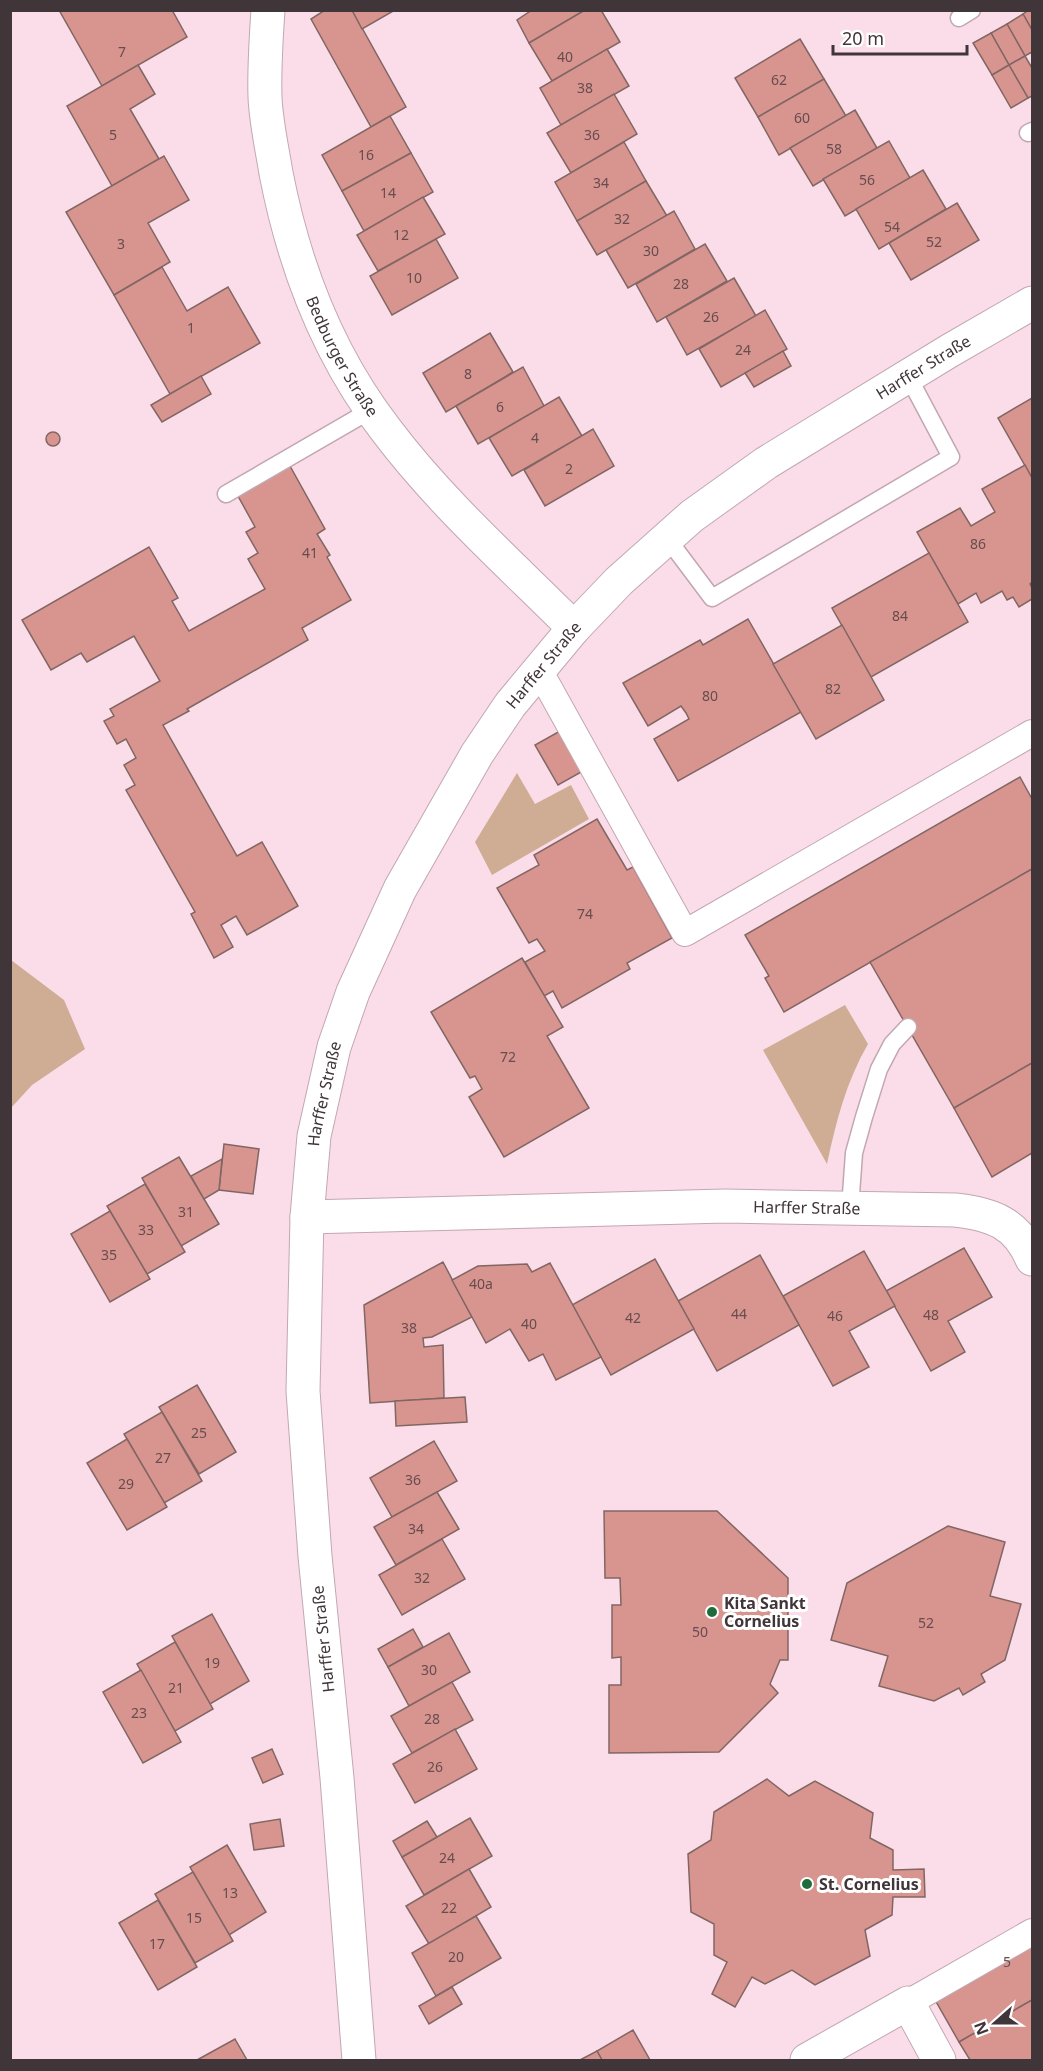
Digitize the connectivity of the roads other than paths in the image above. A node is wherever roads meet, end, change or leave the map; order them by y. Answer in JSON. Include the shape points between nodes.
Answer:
{"nodes":[{"id":1,"x":268,"y":10,"type":"edge"},
{"id":2,"x":1032,"y":303,"type":"edge"},
{"id":3,"x":908,"y":376,"type":"junction"},
{"id":4,"x":371,"y":410,"type":"junction"},
{"id":5,"x":226,"y":494,"type":"dead end"},
{"id":6,"x":667,"y":538,"type":"junction"},
{"id":7,"x":574,"y":628,"type":"junction"},
{"id":8,"x":539,"y":670,"type":"junction"},
{"id":9,"x":1032,"y":733,"type":"edge"},
{"id":10,"x":908,"y":1028,"type":"dead end"},
{"id":11,"x":850,"y":1208,"type":"junction"},
{"id":12,"x":307,"y":1217,"type":"junction"},
{"id":13,"x":1032,"y":1259,"type":"edge"},
{"id":14,"x":1032,"y":1932,"type":"edge"},
{"id":15,"x":908,"y":2003,"type":"junction"},
{"id":16,"x":352,"y":2057,"type":"edge"},
{"id":17,"x":807,"y":2061,"type":"edge"},
{"id":18,"x":939,"y":2061,"type":"edge"}],
"edges":[{"from":1,"to":4,"type":"street","name":"Bedburger Straße","via":[[265,99],[290,233],[317,313],[349,378]]},
{"from":2,"to":3,"type":"street","name":"Harffer Straße"},
{"from":3,"to":6,"type":"street","name":"Harffer Straße","via":[[766,463]]},
{"from":3,"to":6,"type":"lane","via":[[951,457],[712,598]]},
{"from":4,"to":5,"type":"lane"},
{"from":4,"to":7,"type":"street","name":"Bedburger Straße","via":[[432,485]]},
{"from":6,"to":7,"type":"street","name":"Harffer Straße"},
{"from":7,"to":8,"type":"street","name":"Harffer Straße"},
{"from":8,"to":9,"type":"street","via":[[685,933]]},
{"from":8,"to":12,"type":"street","name":"Harffer Straße","via":[[510,705],[449,801],[400,889],[353,993],[334,1047],[314,1136]]},
{"from":10,"to":11,"type":"lane","via":[[892,1044],[884,1060],[864,1117],[854,1153]]},
{"from":11,"to":12,"type":"street","name":"Harffer Straße","via":[[725,1206]]},
{"from":11,"to":13,"type":"street","name":"Harffer Straße","via":[[978,1213],[1002,1221],[1018,1234]]},
{"from":12,"to":16,"type":"street","name":"Harffer Straße","via":[[303,1391]]},
{"from":14,"to":15,"type":"street"},
{"from":15,"to":17,"type":"street"},
{"from":15,"to":18,"type":"street"}]}
